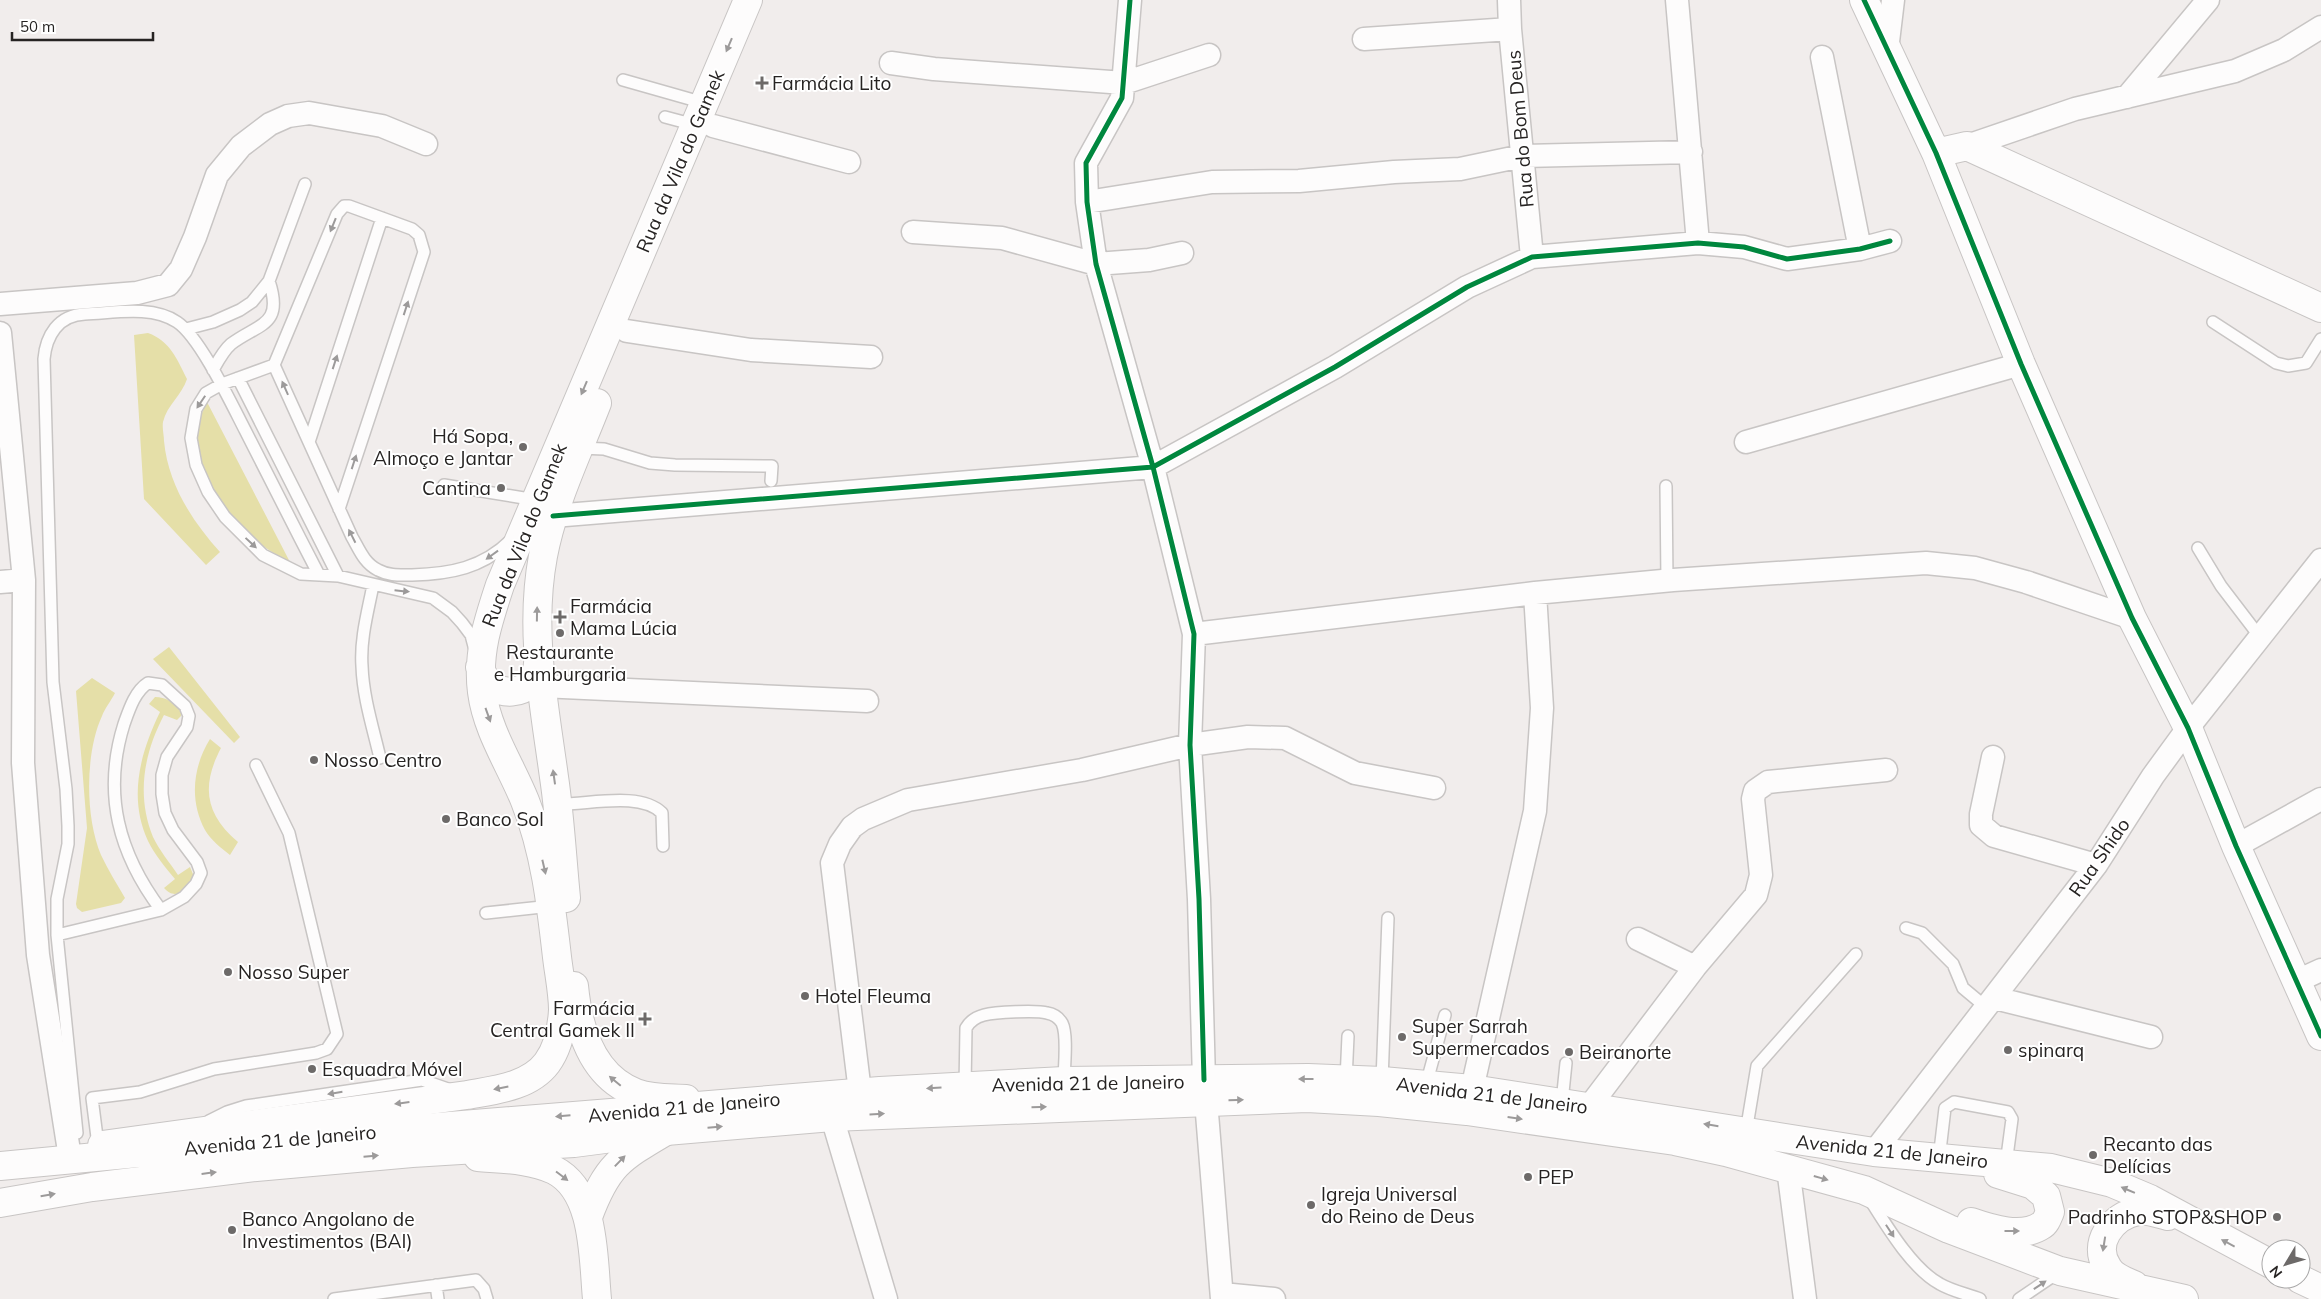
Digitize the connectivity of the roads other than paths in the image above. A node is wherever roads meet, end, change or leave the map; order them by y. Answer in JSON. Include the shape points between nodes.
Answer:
{"nodes":[{"id":1,"x":748,"y":0,"type":"edge"},
{"id":2,"x":767,"y":0,"type":"edge"},
{"id":3,"x":1130,"y":0,"type":"edge"},
{"id":4,"x":1509,"y":0,"type":"edge"},
{"id":5,"x":1677,"y":0,"type":"edge"},
{"id":6,"x":1864,"y":0,"type":"edge"},
{"id":7,"x":1893,"y":0,"type":"edge"},
{"id":8,"x":2208,"y":0,"type":"edge"},
{"id":9,"x":2321,"y":27,"type":"edge"},
{"id":10,"x":1510,"y":29,"type":"junction"},
{"id":11,"x":1364,"y":38,"type":"dead end"},
{"id":12,"x":1887,"y":50,"type":"junction"},
{"id":13,"x":1209,"y":55,"type":"dead end"},
{"id":14,"x":1822,"y":57,"type":"dead end"},
{"id":15,"x":890,"y":63,"type":"dead end"},
{"id":16,"x":623,"y":80,"type":"dead end"},
{"id":17,"x":1124,"y":83,"type":"junction"},
{"id":18,"x":2127,"y":97,"type":"junction"},
{"id":19,"x":665,"y":117,"type":"dead end"},
{"id":20,"x":704,"y":118,"type":"junction"},
{"id":21,"x":426,"y":144,"type":"dead end"},
{"id":22,"x":1967,"y":146,"type":"junction"},
{"id":23,"x":1691,"y":152,"type":"junction"},
{"id":24,"x":1936,"y":152,"type":"junction"},
{"id":25,"x":1522,"y":156,"type":"junction"},
{"id":26,"x":848,"y":162,"type":"dead end"},
{"id":27,"x":305,"y":184,"type":"dead end"},
{"id":28,"x":1087,"y":202,"type":"junction"},
{"id":29,"x":382,"y":218,"type":"junction"},
{"id":30,"x":913,"y":232,"type":"dead end"},
{"id":31,"x":1890,"y":241,"type":"dead end"},
{"id":32,"x":1698,"y":242,"type":"junction"},
{"id":33,"x":1860,"y":249,"type":"junction"},
{"id":34,"x":1182,"y":254,"type":"dead end"},
{"id":35,"x":1532,"y":257,"type":"junction"},
{"id":36,"x":1096,"y":264,"type":"junction"},
{"id":37,"x":269,"y":281,"type":"junction"},
{"id":38,"x":0,"y":304,"type":"edge"},
{"id":39,"x":2321,"y":308,"type":"edge"},
{"id":40,"x":2213,"y":322,"type":"dead end"},
{"id":41,"x":186,"y":329,"type":"junction"},
{"id":42,"x":627,"y":331,"type":"junction"},
{"id":43,"x":0,"y":333,"type":"edge"},
{"id":44,"x":2321,"y":339,"type":"edge"},
{"id":45,"x":871,"y":357,"type":"dead end"},
{"id":46,"x":2021,"y":364,"type":"junction"},
{"id":47,"x":274,"y":365,"type":"junction"},
{"id":48,"x":213,"y":370,"type":"junction"},
{"id":49,"x":238,"y":378,"type":"junction"},
{"id":50,"x":222,"y":384,"type":"junction"},
{"id":51,"x":309,"y":442,"type":"junction"},
{"id":52,"x":1746,"y":442,"type":"dead end"},
{"id":53,"x":580,"y":448,"type":"junction"},
{"id":54,"x":1153,"y":467,"type":"junction"},
{"id":55,"x":771,"y":480,"type":"dead end"},
{"id":56,"x":444,"y":484,"type":"dead end"},
{"id":57,"x":1666,"y":486,"type":"dead end"},
{"id":58,"x":339,"y":509,"type":"junction"},
{"id":59,"x":539,"y":513,"type":"junction"},
{"id":60,"x":2198,"y":548,"type":"dead end"},
{"id":61,"x":2321,"y":560,"type":"edge"},
{"id":62,"x":319,"y":575,"type":"junction"},
{"id":63,"x":338,"y":576,"type":"junction"},
{"id":64,"x":24,"y":580,"type":"junction"},
{"id":65,"x":1667,"y":581,"type":"junction"},
{"id":66,"x":0,"y":582,"type":"edge"},
{"id":67,"x":373,"y":585,"type":"junction"},
{"id":68,"x":1535,"y":593,"type":"junction"},
{"id":69,"x":2132,"y":618,"type":"junction"},
{"id":70,"x":1194,"y":634,"type":"junction"},
{"id":71,"x":2260,"y":637,"type":"junction"},
{"id":72,"x":480,"y":667,"type":"junction"},
{"id":73,"x":539,"y":674,"type":"junction"},
{"id":74,"x":867,"y":701,"type":"dead end"},
{"id":75,"x":2188,"y":728,"type":"junction"},
{"id":76,"x":1190,"y":745,"type":"junction"},
{"id":77,"x":1994,"y":757,"type":"dead end"},
{"id":78,"x":380,"y":758,"type":"dead end"},
{"id":79,"x":256,"y":765,"type":"dead end"},
{"id":80,"x":1886,"y":770,"type":"dead end"},
{"id":81,"x":1434,"y":788,"type":"dead end"},
{"id":82,"x":2321,"y":800,"type":"edge"},
{"id":83,"x":557,"y":804,"type":"junction"},
{"id":84,"x":663,"y":846,"type":"dead end"},
{"id":85,"x":2236,"y":846,"type":"junction"},
{"id":86,"x":2096,"y":866,"type":"junction"},
{"id":87,"x":551,"y":906,"type":"junction"},
{"id":88,"x":162,"y":910,"type":"junction"},
{"id":89,"x":486,"y":914,"type":"dead end"},
{"id":90,"x":1388,"y":918,"type":"dead end"},
{"id":91,"x":1906,"y":928,"type":"dead end"},
{"id":92,"x":57,"y":935,"type":"junction"},
{"id":93,"x":1638,"y":939,"type":"dead end"},
{"id":94,"x":1856,"y":954,"type":"dead end"},
{"id":95,"x":1695,"y":967,"type":"junction"},
{"id":96,"x":2321,"y":970,"type":"edge"},
{"id":97,"x":2297,"y":981,"type":"junction"},
{"id":98,"x":1991,"y":1003,"type":"junction"},
{"id":99,"x":1445,"y":1015,"type":"dead end"},
{"id":100,"x":1348,"y":1036,"type":"dead end"},
{"id":101,"x":2321,"y":1036,"type":"edge"},
{"id":102,"x":2151,"y":1037,"type":"dead end"},
{"id":103,"x":1566,"y":1063,"type":"dead end"},
{"id":104,"x":1346,"y":1080,"type":"junction"},
{"id":105,"x":1064,"y":1081,"type":"junction"},
{"id":106,"x":1382,"y":1081,"type":"junction"},
{"id":107,"x":1426,"y":1085,"type":"junction"},
{"id":108,"x":965,"y":1087,"type":"junction"},
{"id":109,"x":1472,"y":1089,"type":"junction"},
{"id":110,"x":1205,"y":1091,"type":"junction"},
{"id":111,"x":860,"y":1092,"type":"junction"},
{"id":112,"x":765,"y":1100,"type":"junction"},
{"id":113,"x":1562,"y":1102,"type":"junction"},
{"id":114,"x":1589,"y":1106,"type":"junction"},
{"id":115,"x":832,"y":1117,"type":"junction"},
{"id":116,"x":666,"y":1131,"type":"junction"},
{"id":117,"x":1746,"y":1132,"type":"junction"},
{"id":118,"x":82,"y":1149,"type":"junction"},
{"id":119,"x":1874,"y":1152,"type":"junction"},
{"id":120,"x":412,"y":1153,"type":"junction"},
{"id":121,"x":1930,"y":1158,"type":"junction"},
{"id":122,"x":2006,"y":1164,"type":"junction"},
{"id":123,"x":0,"y":1166,"type":"edge"},
{"id":124,"x":1788,"y":1168,"type":"junction"},
{"id":125,"x":1864,"y":1190,"type":"junction"},
{"id":126,"x":0,"y":1203,"type":"edge"},
{"id":127,"x":588,"y":1217,"type":"junction"},
{"id":128,"x":2187,"y":1219,"type":"junction"},
{"id":129,"x":2261,"y":1259,"type":"edge"},
{"id":130,"x":2060,"y":1271,"type":"junction"},
{"id":131,"x":436,"y":1285,"type":"junction"},
{"id":132,"x":392,"y":1295,"type":"edge"},
{"id":133,"x":1222,"y":1296,"type":"edge"},
{"id":134,"x":347,"y":1298,"type":"edge"},
{"id":135,"x":2172,"y":1298,"type":"edge"},
{"id":136,"x":334,"y":1299,"type":"edge"},
{"id":137,"x":438,"y":1299,"type":"edge"},
{"id":138,"x":487,"y":1299,"type":"edge"},
{"id":139,"x":597,"y":1299,"type":"edge"},
{"id":140,"x":886,"y":1299,"type":"edge"},
{"id":141,"x":1274,"y":1299,"type":"edge"},
{"id":142,"x":1805,"y":1299,"type":"edge"},
{"id":143,"x":1980,"y":1299,"type":"edge"},
{"id":144,"x":2019,"y":1299,"type":"edge"}],
"edges":[{"from":1,"to":20,"type":"main road","name":"Rua da Vila do Gamek","one_way":true},
{"from":2,"to":20,"type":"main road","name":"Rua da Vila do Gamek"},
{"from":3,"to":17,"type":"street"},
{"from":4,"to":10,"type":"street","name":"Rua do Bom Deus"},
{"from":5,"to":23,"type":"street"},
{"from":6,"to":12,"type":"main road"},
{"from":7,"to":12,"type":"street"},
{"from":8,"to":18,"type":"street"},
{"from":9,"to":18,"type":"street","via":[[2284,50],[2235,71]]},
{"from":10,"to":11,"type":"street"},
{"from":10,"to":25,"type":"street","name":"Rua do Bom Deus"},
{"from":12,"to":24,"type":"main road"},
{"from":13,"to":17,"type":"street"},
{"from":14,"to":33,"type":"street"},
{"from":15,"to":17,"type":"street"},
{"from":16,"to":20,"type":"lane"},
{"from":17,"to":28,"type":"street","via":[[1122,98],[1086,163]]},
{"from":18,"to":22,"type":"street","via":[[2075,109]]},
{"from":19,"to":20,"type":"lane"},
{"from":20,"to":26,"type":"street"},
{"from":20,"to":42,"type":"main road","name":"Rua da Vila do Gamek"},
{"from":20,"to":59,"type":"main road","name":"Rua da Vila do Gamek","one_way":true},
{"from":21,"to":38,"type":"street","via":[[382,126],[310,113],[288,116],[270,124],[242,146],[217,174],[182,269],[168,285],[137,293]]},
{"from":22,"to":24,"type":"main road"},
{"from":22,"to":39,"type":"main road"},
{"from":23,"to":25,"type":"street"},
{"from":23,"to":32,"type":"street"},
{"from":24,"to":46,"type":"main road"},
{"from":25,"to":28,"type":"street","via":[[1460,169],[1299,181],[1212,182]]},
{"from":25,"to":35,"type":"street","name":"Rua do Bom Deus"},
{"from":27,"to":37,"type":"lane"},
{"from":28,"to":36,"type":"street"},
{"from":29,"to":47,"type":"lane","one_way":true,"via":[[349,206],[340,209]]},
{"from":51,"to":29,"type":"lane","one_way":true},
{"from":58,"to":29,"type":"lane","one_way":true,"via":[[424,252],[419,236],[412,229]]},
{"from":30,"to":36,"type":"street","via":[[1002,238]]},
{"from":31,"to":33,"type":"street"},
{"from":32,"to":33,"type":"street","via":[[1744,246],[1787,259]]},
{"from":32,"to":35,"type":"street"},
{"from":34,"to":36,"type":"street"},
{"from":35,"to":54,"type":"street","via":[[1468,287],[1335,367]]},
{"from":36,"to":54,"type":"street"},
{"from":37,"to":41,"type":"lane","via":[[252,302],[240,310]]},
{"from":37,"to":48,"type":"lane","via":[[275,298],[274,310],[268,321],[229,346]]},
{"from":40,"to":44,"type":"lane","via":[[2276,363],[2288,366],[2306,363]]},
{"from":41,"to":48,"type":"lane"},
{"from":41,"to":92,"type":"lane","via":[[160,314],[141,311],[81,314],[64,320],[52,330],[46,344],[53,682],[68,826],[68,844],[57,898]]},
{"from":42,"to":45,"type":"street","via":[[751,350]]},
{"from":42,"to":53,"type":"main road","name":"Rua da Vila do Gamek"},
{"from":43,"to":64,"type":"street"},
{"from":46,"to":52,"type":"street"},
{"from":46,"to":69,"type":"main road"},
{"from":47,"to":49,"type":"lane"},
{"from":51,"to":47,"type":"lane","one_way":true},
{"from":48,"to":50,"type":"lane"},
{"from":49,"to":50,"type":"lane"},
{"from":49,"to":63,"type":"lane"},
{"from":50,"to":62,"type":"lane"},
{"from":50,"to":62,"type":"lane","one_way":true,"via":[[206,394],[196,409],[191,438],[196,465],[208,492],[225,517],[263,555],[301,574]]},
{"from":51,"to":58,"type":"lane"},
{"from":53,"to":55,"type":"lane","via":[[604,449],[650,463],[772,466]]},
{"from":53,"to":59,"type":"main road","name":"Rua da Vila do Gamek"},
{"from":54,"to":59,"type":"street"},
{"from":54,"to":70,"type":"street"},
{"from":56,"to":59,"type":"lane"},
{"from":57,"to":65,"type":"lane"},
{"from":59,"to":58,"type":"lane","one_way":true,"via":[[490,558],[476,565],[444,573],[392,575],[377,570],[365,560]]},
{"from":59,"to":72,"type":"main road","name":"Rua da Vila do Gamek","via":[[500,585],[487,624]]},
{"from":73,"to":59,"type":"main road","name":"Rua da Vila do Gamek","one_way":true,"via":[[537,594],[543,555]]},
{"from":60,"to":71,"type":"lane","via":[[2221,586]]},
{"from":61,"to":71,"type":"street","name":"Rua Shido"},
{"from":62,"to":63,"type":"lane"},
{"from":63,"to":67,"type":"lane"},
{"from":64,"to":66,"type":"street"},
{"from":64,"to":118,"type":"street","via":[[23,763],[38,955]]},
{"from":65,"to":68,"type":"street"},
{"from":65,"to":69,"type":"street","via":[[1926,563],[1975,568]]},
{"from":67,"to":72,"type":"lane","one_way":true,"via":[[433,598],[452,612],[470,635]]},
{"from":67,"to":78,"type":"lane","via":[[363,634],[362,665]]},
{"from":68,"to":70,"type":"street"},
{"from":68,"to":109,"type":"street","via":[[1542,708],[1535,811]]},
{"from":69,"to":75,"type":"main road"},
{"from":70,"to":76,"type":"street"},
{"from":71,"to":75,"type":"street","name":"Rua Shido"},
{"from":72,"to":73,"type":"main road","via":[[489,684],[501,691],[511,692],[529,684],[537,672]]},
{"from":72,"to":87,"type":"main road","name":"Rua da Vila do Gamek","one_way":true,"via":[[485,707],[530,815]]},
{"from":73,"to":74,"type":"street"},
{"from":83,"to":73,"type":"main road","name":"Rua da Vila do Gamek","one_way":true},
{"from":75,"to":85,"type":"main road"},
{"from":75,"to":86,"type":"street","name":"Rua Shido"},
{"from":76,"to":81,"type":"street","via":[[1248,737],[1285,738],[1355,773]]},
{"from":76,"to":110,"type":"street"},
{"from":76,"to":111,"type":"street","via":[[1082,770],[908,800],[852,827],[832,862]]},
{"from":77,"to":86,"type":"street","via":[[1980,814],[1981,825],[1994,836]]},
{"from":79,"to":118,"type":"lane","via":[[289,833],[337,1034],[327,1049],[316,1053],[214,1069],[140,1092],[92,1098]]},
{"from":80,"to":95,"type":"street","via":[[1768,782],[1755,791],[1760,886],[1756,895]]},
{"from":82,"to":85,"type":"street"},
{"from":83,"to":84,"type":"lane","via":[[622,801],[652,804],[662,813]]},
{"from":112,"to":83,"type":"main road","name":"Rua da Vila do Gamek","one_way":true,"via":[[657,1098],[637,1094],[623,1087],[597,1064],[589,1050],[576,1006]]},
{"from":85,"to":97,"type":"main road"},
{"from":86,"to":98,"type":"street","name":"Rua Shido"},
{"from":87,"to":89,"type":"lane"},
{"from":87,"to":118,"type":"main road","name":"Rua da Vila do Gamek","one_way":true,"via":[[563,1009],[560,1036],[546,1065],[531,1077],[511,1086],[467,1095]]},
{"from":88,"to":88,"type":"lane","via":[[184,897],[196,884],[201,872],[173,830],[165,813],[162,794],[162,775],[168,757],[187,727],[189,716],[185,706],[162,685],[148,683],[128,710],[114,769],[115,798],[119,828],[129,857],[142,885]]},
{"from":88,"to":92,"type":"lane"},
{"from":90,"to":106,"type":"lane"},
{"from":91,"to":98,"type":"lane","via":[[1922,933],[1953,964],[1963,988]]},
{"from":92,"to":118,"type":"lane"},
{"from":93,"to":95,"type":"street"},
{"from":94,"to":117,"type":"lane","via":[[1757,1066]]},
{"from":95,"to":114,"type":"street"},
{"from":96,"to":97,"type":"street"},
{"from":97,"to":101,"type":"main road"},
{"from":98,"to":102,"type":"street"},
{"from":98,"to":119,"type":"street","name":"Rua Shido"},
{"from":99,"to":107,"type":"lane"},
{"from":100,"to":104,"type":"lane"},
{"from":103,"to":113,"type":"lane"},
{"from":104,"to":106,"type":"main road","name":"Avenida 21 de Janeiro"},
{"from":104,"to":110,"type":"main road","name":"Avenida 21 de Janeiro","one_way":true,"via":[[1308,1078]]},
{"from":105,"to":108,"type":"main road","name":"Avenida 21 de Janeiro"},
{"from":105,"to":108,"type":"lane","via":[[1064,1033],[1058,1018],[1046,1012],[1006,1013],[984,1015],[974,1019],[966,1028]]},
{"from":105,"to":110,"type":"main road","name":"Avenida 21 de Janeiro"},
{"from":106,"to":107,"type":"main road","name":"Avenida 21 de Janeiro"},
{"from":107,"to":109,"type":"main road","name":"Avenida 21 de Janeiro"},
{"from":108,"to":111,"type":"main road","name":"Avenida 21 de Janeiro","one_way":true},
{"from":109,"to":113,"type":"main road","name":"Avenida 21 de Janeiro"},
{"from":115,"to":110,"type":"main road","name":"Avenida 21 de Janeiro","one_way":true},
{"from":110,"to":124,"type":"main road","name":"Avenida 21 de Janeiro","one_way":true,"via":[[1467,1111],[1675,1141]]},
{"from":110,"to":133,"type":"street"},
{"from":111,"to":112,"type":"main road","name":"Avenida 21 de Janeiro"},
{"from":112,"to":123,"type":"main road","name":"Avenida 21 de Janeiro","one_way":true},
{"from":113,"to":114,"type":"main road","name":"Avenida 21 de Janeiro"},
{"from":117,"to":114,"type":"main road","name":"Avenida 21 de Janeiro","one_way":true},
{"from":116,"to":115,"type":"main road","name":"Avenida 21 de Janeiro","one_way":true},
{"from":115,"to":140,"type":"street"},
{"from":116,"to":120,"type":"main road","name":"Avenida 21 de Janeiro","via":[[574,1143]]},
{"from":127,"to":116,"type":"main road","one_way":true,"via":[[606,1176],[625,1155]]},
{"from":117,"to":119,"type":"main road","name":"Avenida 21 de Janeiro"},
{"from":118,"to":123,"type":"main road","name":"Rua da Vila do Gamek"},
{"from":119,"to":121,"type":"main road","name":"Avenida 21 de Janeiro"},
{"from":126,"to":120,"type":"main road","name":"Avenida 21 de Janeiro","one_way":true,"via":[[92,1186]]},
{"from":120,"to":127,"type":"main road","one_way":true,"via":[[521,1161],[554,1170],[567,1179],[580,1197]]},
{"from":121,"to":122,"type":"main road","name":"Avenida 21 de Janeiro"},
{"from":121,"to":122,"type":"lane","via":[[1945,1108],[1954,1102],[2008,1112],[2012,1119]]},
{"from":125,"to":121,"type":"main road","one_way":true,"via":[[1997,1231],[2028,1231],[2043,1225],[2050,1212],[2046,1196],[2033,1184]]},
{"from":128,"to":122,"type":"main road","name":"Avenida 21 de Janeiro","one_way":true,"via":[[2112,1183],[2051,1168]]},
{"from":124,"to":125,"type":"main road","name":"Avenida 21 de Janeiro","one_way":true},
{"from":124,"to":142,"type":"street"},
{"from":125,"to":130,"type":"main road","name":"Avenida 21 de Janeiro","via":[[1949,1229]]},
{"from":125,"to":143,"type":"lane","one_way":true,"via":[[1894,1238],[1926,1274],[1940,1284]]},
{"from":127,"to":139,"type":"main road"},
{"from":129,"to":128,"type":"main road","name":"Avenida 21 de Janeiro","one_way":true},
{"from":128,"to":135,"type":"main road","one_way":true,"via":[[2139,1210],[2122,1216],[2108,1229],[2102,1243],[2102,1255],[2108,1269],[2120,1279]]},
{"from":130,"to":135,"type":"main road","name":"Avenida 21 de Janeiro"},
{"from":144,"to":130,"type":"lane","one_way":true},
{"from":131,"to":132,"type":"lane"},
{"from":131,"to":137,"type":"lane"},
{"from":131,"to":138,"type":"lane","via":[[476,1280]]},
{"from":132,"to":134,"type":"lane"},
{"from":133,"to":141,"type":"street"},
{"from":134,"to":136,"type":"lane"}]}
